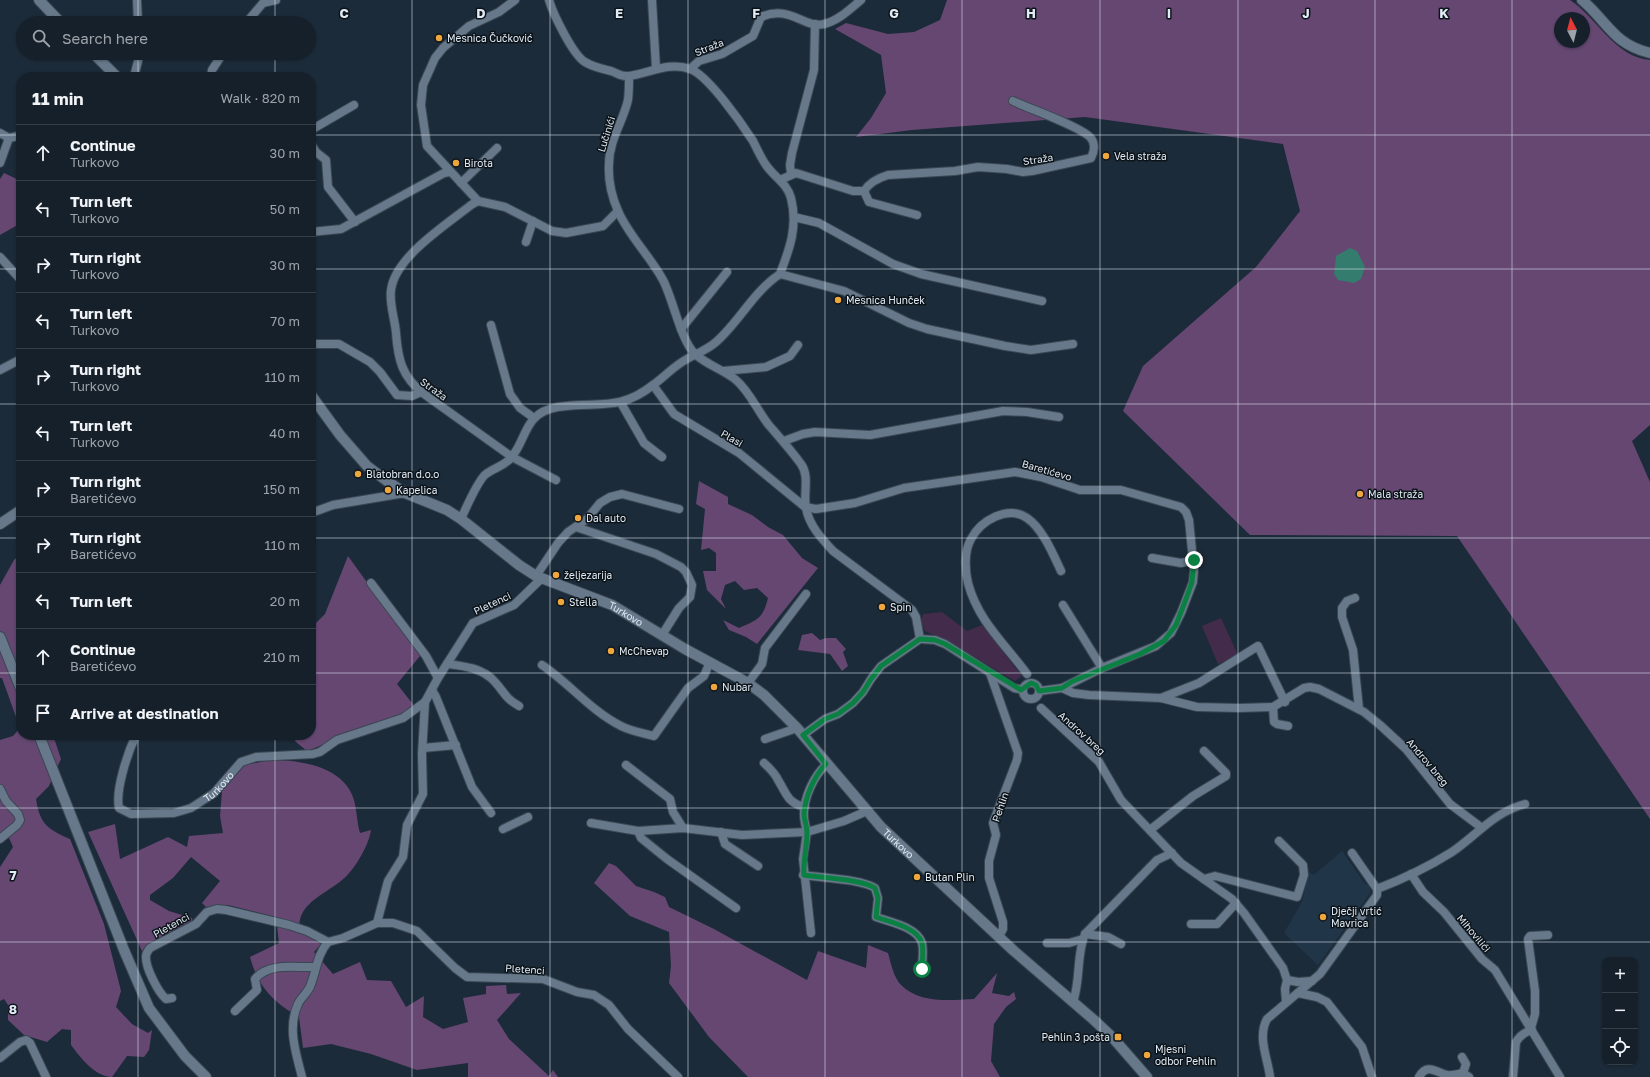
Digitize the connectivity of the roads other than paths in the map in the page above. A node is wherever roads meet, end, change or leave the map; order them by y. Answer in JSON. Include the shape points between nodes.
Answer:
{"nodes":[{"id":1,"x":39,"y":0,"type":"edge"},
{"id":2,"x":276,"y":0,"type":"edge"},
{"id":3,"x":515,"y":0,"type":"edge"},
{"id":4,"x":652,"y":0,"type":"edge"},
{"id":5,"x":861,"y":0,"type":"edge"},
{"id":6,"x":1582,"y":0,"type":"edge"},
{"id":7,"x":548,"y":1,"type":"edge"},
{"id":8,"x":137,"y":2,"type":"edge"},
{"id":9,"x":54,"y":16,"type":"edge"},
{"id":10,"x":138,"y":16,"type":"edge"},
{"id":11,"x":252,"y":16,"type":"edge"},
{"id":12,"x":815,"y":24,"type":"junction"},
{"id":13,"x":1650,"y":53,"type":"edge"},
{"id":14,"x":100,"y":60,"type":"edge"},
{"id":15,"x":138,"y":60,"type":"edge"},
{"id":16,"x":218,"y":60,"type":"edge"},
{"id":17,"x":656,"y":68,"type":"junction"},
{"id":18,"x":690,"y":69,"type":"junction"},
{"id":19,"x":112,"y":72,"type":"edge"},
{"id":20,"x":135,"y":72,"type":"edge"},
{"id":21,"x":212,"y":72,"type":"edge"},
{"id":22,"x":629,"y":76,"type":"junction"},
{"id":23,"x":1013,"y":101,"type":"dead end"},
{"id":24,"x":354,"y":105,"type":"dead end"},
{"id":25,"x":316,"y":127,"type":"edge"},
{"id":26,"x":0,"y":133,"type":"edge"},
{"id":27,"x":16,"y":136,"type":"edge"},
{"id":28,"x":9,"y":138,"type":"junction"},
{"id":29,"x":497,"y":148,"type":"dead end"},
{"id":30,"x":316,"y":152,"type":"edge"},
{"id":31,"x":0,"y":163,"type":"edge"},
{"id":32,"x":450,"y":172,"type":"junction"},
{"id":33,"x":791,"y":174,"type":"junction"},
{"id":34,"x":780,"y":180,"type":"junction"},
{"id":35,"x":461,"y":183,"type":"junction"},
{"id":36,"x":864,"y":191,"type":"junction"},
{"id":37,"x":478,"y":201,"type":"junction"},
{"id":38,"x":618,"y":211,"type":"junction"},
{"id":39,"x":917,"y":215,"type":"dead end"},
{"id":40,"x":794,"y":218,"type":"junction"},
{"id":41,"x":533,"y":221,"type":"junction"},
{"id":42,"x":355,"y":222,"type":"junction"},
{"id":43,"x":316,"y":232,"type":"edge"},
{"id":44,"x":526,"y":242,"type":"dead end"},
{"id":45,"x":0,"y":258,"type":"edge"},
{"id":46,"x":727,"y":272,"type":"dead end"},
{"id":47,"x":780,"y":274,"type":"junction"},
{"id":48,"x":16,"y":276,"type":"edge"},
{"id":49,"x":1042,"y":301,"type":"dead end"},
{"id":50,"x":491,"y":325,"type":"dead end"},
{"id":51,"x":681,"y":329,"type":"junction"},
{"id":52,"x":316,"y":344,"type":"edge"},
{"id":53,"x":1073,"y":344,"type":"dead end"},
{"id":54,"x":798,"y":345,"type":"dead end"},
{"id":55,"x":695,"y":355,"type":"junction"},
{"id":56,"x":16,"y":362,"type":"edge"},
{"id":57,"x":0,"y":370,"type":"edge"},
{"id":58,"x":723,"y":371,"type":"junction"},
{"id":59,"x":653,"y":385,"type":"junction"},
{"id":60,"x":421,"y":392,"type":"junction"},
{"id":61,"x":316,"y":402,"type":"edge"},
{"id":62,"x":621,"y":403,"type":"junction"},
{"id":63,"x":1059,"y":417,"type":"dead end"},
{"id":64,"x":534,"y":418,"type":"junction"},
{"id":65,"x":784,"y":441,"type":"junction"},
{"id":66,"x":512,"y":457,"type":"junction"},
{"id":67,"x":662,"y":457,"type":"dead end"},
{"id":68,"x":556,"y":480,"type":"dead end"},
{"id":69,"x":405,"y":493,"type":"junction"},
{"id":70,"x":805,"y":507,"type":"junction"},
{"id":71,"x":680,"y":509,"type":"dead end"},
{"id":72,"x":316,"y":510,"type":"edge"},
{"id":73,"x":16,"y":513,"type":"edge"},
{"id":74,"x":461,"y":519,"type":"junction"},
{"id":75,"x":0,"y":524,"type":"edge"},
{"id":76,"x":576,"y":527,"type":"junction"},
{"id":77,"x":1152,"y":558,"type":"dead end"},
{"id":78,"x":1194,"y":560,"type":"junction"},
{"id":79,"x":1061,"y":571,"type":"dead end"},
{"id":80,"x":539,"y":578,"type":"junction"},
{"id":81,"x":371,"y":583,"type":"dead end"},
{"id":82,"x":806,"y":594,"type":"dead end"},
{"id":83,"x":1355,"y":598,"type":"dead end"},
{"id":84,"x":1064,"y":604,"type":"dead end"},
{"id":85,"x":662,"y":635,"type":"junction"},
{"id":86,"x":0,"y":637,"type":"edge"},
{"id":87,"x":920,"y":639,"type":"junction"},
{"id":88,"x":710,"y":662,"type":"junction"},
{"id":89,"x":446,"y":664,"type":"junction"},
{"id":90,"x":542,"y":665,"type":"dead end"},
{"id":91,"x":1102,"y":668,"type":"junction"},
{"id":92,"x":990,"y":673,"type":"junction"},
{"id":93,"x":16,"y":677,"type":"edge"},
{"id":94,"x":438,"y":678,"type":"junction"},
{"id":95,"x":748,"y":683,"type":"junction"},
{"id":96,"x":1028,"y":686,"type":"junction"},
{"id":97,"x":1062,"y":688,"type":"junction"},
{"id":98,"x":432,"y":690,"type":"junction"},
{"id":99,"x":1036,"y":695,"type":"junction"},
{"id":100,"x":1162,"y":698,"type":"junction"},
{"id":101,"x":425,"y":702,"type":"junction"},
{"id":102,"x":1284,"y":702,"type":"junction"},
{"id":103,"x":519,"y":706,"type":"dead end"},
{"id":104,"x":1273,"y":707,"type":"junction"},
{"id":105,"x":1359,"y":709,"type":"junction"},
{"id":106,"x":1288,"y":726,"type":"dead end"},
{"id":107,"x":800,"y":732,"type":"junction"},
{"id":108,"x":765,"y":738,"type":"dead end"},
{"id":109,"x":41,"y":740,"type":"edge"},
{"id":110,"x":134,"y":740,"type":"edge"},
{"id":111,"x":456,"y":745,"type":"junction"},
{"id":112,"x":423,"y":748,"type":"junction"},
{"id":113,"x":1204,"y":751,"type":"dead end"},
{"id":114,"x":320,"y":752,"type":"joint"},
{"id":115,"x":764,"y":763,"type":"dead end"},
{"id":116,"x":826,"y":764,"type":"junction"},
{"id":117,"x":626,"y":765,"type":"dead end"},
{"id":118,"x":0,"y":789,"type":"edge"},
{"id":119,"x":1525,"y":804,"type":"dead end"},
{"id":120,"x":805,"y":808,"type":"junction"},
{"id":121,"x":867,"y":811,"type":"junction"},
{"id":122,"x":491,"y":813,"type":"dead end"},
{"id":123,"x":528,"y":817,"type":"dead end"},
{"id":124,"x":591,"y":823,"type":"dead end"},
{"id":125,"x":683,"y":828,"type":"junction"},
{"id":126,"x":1482,"y":828,"type":"junction"},
{"id":127,"x":503,"y":829,"type":"dead end"},
{"id":128,"x":1150,"y":830,"type":"junction"},
{"id":129,"x":638,"y":831,"type":"junction"},
{"id":130,"x":720,"y":832,"type":"junction"},
{"id":131,"x":807,"y":832,"type":"junction"},
{"id":132,"x":0,"y":839,"type":"edge"},
{"id":133,"x":1279,"y":841,"type":"dead end"},
{"id":134,"x":1172,"y":852,"type":"junction"},
{"id":135,"x":1352,"y":853,"type":"dead end"},
{"id":136,"x":758,"y":866,"type":"dead end"},
{"id":137,"x":1411,"y":874,"type":"junction"},
{"id":138,"x":804,"y":875,"type":"junction"},
{"id":139,"x":1204,"y":879,"type":"junction"},
{"id":140,"x":1377,"y":888,"type":"junction"},
{"id":141,"x":1236,"y":903,"type":"junction"},
{"id":142,"x":736,"y":908,"type":"dead end"},
{"id":143,"x":377,"y":923,"type":"junction"},
{"id":144,"x":1191,"y":924,"type":"dead end"},
{"id":145,"x":810,"y":933,"type":"dead end"},
{"id":146,"x":1548,"y":935,"type":"dead end"},
{"id":147,"x":999,"y":936,"type":"junction"},
{"id":148,"x":1084,"y":936,"type":"junction"},
{"id":149,"x":328,"y":942,"type":"junction"},
{"id":150,"x":1047,"y":943,"type":"dead end"},
{"id":151,"x":1121,"y":944,"type":"dead end"},
{"id":152,"x":314,"y":967,"type":"junction"},
{"id":153,"x":922,"y":969,"type":"dead end"},
{"id":154,"x":1287,"y":980,"type":"junction"},
{"id":155,"x":1312,"y":981,"type":"junction"},
{"id":156,"x":1298,"y":993,"type":"junction"},
{"id":157,"x":172,"y":998,"type":"dead end"},
{"id":158,"x":1286,"y":1001,"type":"junction"},
{"id":159,"x":1073,"y":1002,"type":"junction"},
{"id":160,"x":234,"y":1011,"type":"dead end"},
{"id":161,"x":1531,"y":1029,"type":"junction"},
{"id":162,"x":1462,"y":1057,"type":"dead end"},
{"id":163,"x":0,"y":1058,"type":"edge"},
{"id":164,"x":1466,"y":1075,"type":"edge"},
{"id":165,"x":46,"y":1077,"type":"edge"},
{"id":166,"x":206,"y":1077,"type":"edge"},
{"id":167,"x":302,"y":1077,"type":"edge"},
{"id":168,"x":678,"y":1077,"type":"edge"},
{"id":169,"x":1147,"y":1077,"type":"edge"},
{"id":170,"x":1270,"y":1077,"type":"edge"},
{"id":171,"x":1372,"y":1077,"type":"edge"},
{"id":172,"x":1419,"y":1077,"type":"edge"},
{"id":173,"x":1512,"y":1077,"type":"edge"},
{"id":174,"x":1560,"y":1077,"type":"edge"}],
"edges":[{"from":1,"to":9,"type":"main road"},
{"from":2,"to":11,"type":"street","via":[[263,3]]},
{"from":3,"to":32,"type":"street","via":[[499,12],[469,26],[443,48],[428,71],[423,85],[421,105],[425,140],[434,155]]},
{"from":4,"to":17,"type":"street"},
{"from":5,"to":12,"type":"street","via":[[837,19],[825,24]]},
{"from":6,"to":13,"type":"main road","via":[[1623,43]]},
{"from":7,"to":22,"type":"street","via":[[576,52],[585,62],[621,76]]},
{"from":8,"to":10,"type":"street"},
{"from":12,"to":18,"type":"street","name":"Straža","via":[[784,13],[771,12],[761,17],[753,36],[722,54],[699,61]]},
{"from":12,"to":33,"type":"street","via":[[814,70],[792,152]]},
{"from":14,"to":19,"type":"main road"},
{"from":15,"to":20,"type":"street"},
{"from":16,"to":21,"type":"street"},
{"from":17,"to":18,"type":"street"},
{"from":17,"to":22,"type":"street"},
{"from":18,"to":34,"type":"street","name":"Straža","via":[[703,75],[712,86],[752,141],[765,165]]},
{"from":22,"to":38,"type":"street","name":"Lučinići","via":[[628,100],[611,147],[609,164],[611,187]]},
{"from":23,"to":36,"type":"street","name":"Straža","via":[[1090,137],[1094,146],[1091,158],[1022,172],[978,167],[888,175],[879,177]]},
{"from":24,"to":25,"type":"street"},
{"from":26,"to":28,"type":"street"},
{"from":27,"to":28,"type":"street"},
{"from":28,"to":31,"type":"street"},
{"from":29,"to":35,"type":"street"},
{"from":30,"to":42,"type":"street","via":[[326,160],[328,187]]},
{"from":32,"to":35,"type":"street"},
{"from":32,"to":42,"type":"street"},
{"from":33,"to":34,"type":"street"},
{"from":33,"to":36,"type":"street","via":[[796,173],[853,191]]},
{"from":34,"to":40,"type":"street","name":"Straža","via":[[790,197]]},
{"from":35,"to":37,"type":"street"},
{"from":36,"to":39,"type":"street","via":[[869,202]]},
{"from":37,"to":41,"type":"street","via":[[505,207]]},
{"from":37,"to":60,"type":"street","name":"Straža","via":[[430,237],[401,267],[393,282],[391,300],[402,369],[410,383]]},
{"from":38,"to":41,"type":"street","via":[[604,226],[566,233],[552,231]]},
{"from":38,"to":51,"type":"street","via":[[662,278]]},
{"from":40,"to":47,"type":"street","name":"Straža","via":[[794,234]]},
{"from":40,"to":49,"type":"street","via":[[819,223],[893,264],[921,274]]},
{"from":41,"to":44,"type":"street"},
{"from":42,"to":43,"type":"street","via":[[341,230]]},
{"from":45,"to":48,"type":"street"},
{"from":46,"to":51,"type":"street"},
{"from":47,"to":53,"type":"street","via":[[844,291],[896,317],[927,328],[1032,350]]},
{"from":47,"to":55,"type":"street","via":[[763,289],[714,344]]},
{"from":50,"to":64,"type":"street","via":[[510,394],[520,408]]},
{"from":51,"to":55,"type":"street"},
{"from":52,"to":60,"type":"street","via":[[339,344],[370,362],[398,395],[412,396]]},
{"from":54,"to":58,"type":"street","via":[[790,356],[766,367]]},
{"from":55,"to":58,"type":"street"},
{"from":55,"to":59,"type":"street"},
{"from":56,"to":57,"type":"street"},
{"from":58,"to":65,"type":"street","via":[[745,388],[768,424]]},
{"from":59,"to":62,"type":"street"},
{"from":59,"to":70,"type":"street","name":"Plasi","via":[[674,414],[739,453]]},
{"from":60,"to":66,"type":"street","name":"Straža"},
{"from":61,"to":69,"type":"main road","name":"Turkovo","via":[[367,466]]},
{"from":62,"to":64,"type":"street","via":[[558,407]]},
{"from":62,"to":67,"type":"street","via":[[644,443]]},
{"from":63,"to":65,"type":"street","via":[[1027,412],[1003,412],[870,435],[815,432]]},
{"from":64,"to":66,"type":"street","via":[[526,428]]},
{"from":65,"to":70,"type":"street","via":[[805,471]]},
{"from":66,"to":68,"type":"street"},
{"from":66,"to":74,"type":"street","via":[[484,475]]},
{"from":69,"to":72,"type":"street","via":[[333,505]]},
{"from":69,"to":74,"type":"main road","name":"Turkovo","via":[[447,510]]},
{"from":70,"to":78,"type":"street","name":"Baretićevo","via":[[816,509],[855,503],[904,488],[1015,472],[1027,473],[1080,490],[1121,490],[1181,508],[1189,520]]},
{"from":70,"to":87,"type":"street","via":[[815,530],[832,551],[912,610]]},
{"from":71,"to":76,"type":"street","name":"Pletenci","via":[[622,494],[600,502],[587,519]]},
{"from":73,"to":75,"type":"main road"},
{"from":74,"to":80,"type":"main road","name":"Turkovo"},
{"from":76,"to":80,"type":"street","name":"Pletenci","via":[[558,543]]},
{"from":76,"to":85,"type":"street","via":[[656,554],[686,572],[692,585],[690,597],[679,608]]},
{"from":77,"to":78,"type":"street","via":[[1181,563]]},
{"from":78,"to":91,"type":"street","name":"Baretićevo","via":[[1192,582],[1182,612],[1171,633],[1156,646]]},
{"from":79,"to":96,"type":"street","via":[[1036,526],[1018,513],[998,515],[986,522],[970,541],[966,559],[967,576],[977,609],[989,628],[1032,678]]},
{"from":80,"to":85,"type":"main road","name":"Turkovo","via":[[612,605]]},
{"from":80,"to":89,"type":"street","name":"Pletenci","via":[[514,605],[473,622]]},
{"from":81,"to":94,"type":"street","via":[[426,656]]},
{"from":82,"to":95,"type":"street","via":[[765,648],[762,664]]},
{"from":83,"to":105,"type":"street","via":[[1347,601],[1342,608],[1342,617],[1353,650]]},
{"from":84,"to":91,"type":"street"},
{"from":85,"to":88,"type":"main road","name":"Turkovo"},
{"from":86,"to":93,"type":"main road"},
{"from":87,"to":92,"type":"street","via":[[945,644]]},
{"from":87,"to":107,"type":"street","via":[[881,666],[853,703],[838,714]]},
{"from":88,"to":90,"type":"street","via":[[704,676],[688,688],[654,736],[620,725],[600,713]]},
{"from":88,"to":95,"type":"main road","name":"Turkovo"},
{"from":89,"to":94,"type":"street","name":"Pletenci"},
{"from":89,"to":103,"type":"street","via":[[466,666],[488,675],[503,694]]},
{"from":91,"to":97,"type":"street","name":"Baretićevo"},
{"from":92,"to":96,"type":"street","via":[[1018,690]]},
{"from":92,"to":147,"type":"street","name":"Pehlin","via":[[1017,748],[1017,760],[993,823],[996,835],[989,861],[989,878],[1003,922]]},
{"from":94,"to":98,"type":"street","name":"Pletenci"},
{"from":95,"to":107,"type":"main road","name":"Turkovo","via":[[764,695]]},
{"from":96,"to":99,"type":"street"},
{"from":96,"to":99,"type":"street","via":[[1026,698]]},
{"from":97,"to":99,"type":"street","name":"Baretićevo"},
{"from":97,"to":100,"type":"street","name":"Androv breg","via":[[1073,693],[1089,695]]},
{"from":98,"to":101,"type":"street","name":"Pletenci"},
{"from":98,"to":111,"type":"street"},
{"from":99,"to":128,"type":"street","name":"Androv breg","via":[[1041,708],[1099,762],[1121,800]]},
{"from":100,"to":102,"type":"street","name":"Androv breg","via":[[1199,683],[1258,646]]},
{"from":100,"to":104,"type":"street","name":"Androv breg","via":[[1197,707]]},
{"from":101,"to":112,"type":"street","name":"Pletenci"},
{"from":101,"to":114,"type":"street","name":"Pletenci","via":[[403,718],[337,740]]},
{"from":102,"to":104,"type":"street","name":"Androv breg"},
{"from":102,"to":105,"type":"street","name":"Androv breg","via":[[1310,687]]},
{"from":104,"to":106,"type":"street","via":[[1274,722]]},
{"from":105,"to":126,"type":"street","name":"Androv breg","via":[[1406,749],[1450,804]]},
{"from":107,"to":108,"type":"street"},
{"from":107,"to":116,"type":"main road","name":"Turkovo"},
{"from":109,"to":166,"type":"main road","via":[[149,1008],[181,1050]]},
{"from":110,"to":114,"type":"street","name":"Turkovo","via":[[128,752],[118,802],[120,808],[131,814],[174,813],[192,808],[214,792],[241,762],[256,757]]},
{"from":111,"to":112,"type":"street"},
{"from":111,"to":122,"type":"street","via":[[472,787]]},
{"from":112,"to":143,"type":"street","name":"Pletenci","via":[[423,794],[407,825],[403,857],[388,881]]},
{"from":113,"to":128,"type":"street","via":[[1226,776],[1193,796]]},
{"from":115,"to":120,"type":"street","via":[[778,778],[789,800]]},
{"from":116,"to":120,"type":"street","via":[[807,798]]},
{"from":116,"to":121,"type":"main road","name":"Turkovo"},
{"from":117,"to":125,"type":"street","via":[[670,799],[673,812]]},
{"from":118,"to":132,"type":"street","via":[[20,820]]},
{"from":119,"to":126,"type":"street","via":[[1496,816]]},
{"from":120,"to":131,"type":"street"},
{"from":121,"to":131,"type":"street"},
{"from":121,"to":147,"type":"main road","name":"Turkovo"},
{"from":123,"to":127,"type":"street"},
{"from":124,"to":129,"type":"street"},
{"from":125,"to":129,"type":"street"},
{"from":125,"to":130,"type":"street"},
{"from":126,"to":137,"type":"street","via":[[1451,852]]},
{"from":128,"to":134,"type":"street","name":"Androv breg"},
{"from":129,"to":142,"type":"street","via":[[640,838],[656,851]]},
{"from":130,"to":131,"type":"street","via":[[742,835]]},
{"from":130,"to":136,"type":"street","via":[[725,844]]},
{"from":131,"to":138,"type":"street","via":[[803,859]]},
{"from":133,"to":139,"type":"street","via":[[1303,865],[1304,875],[1298,897],[1215,876]]},
{"from":134,"to":139,"type":"street","name":"Androv breg","via":[[1187,868]]},
{"from":134,"to":148,"type":"street","via":[[1157,860]]},
{"from":135,"to":140,"type":"street"},
{"from":137,"to":140,"type":"street"},
{"from":137,"to":161,"type":"street","name":"Mihovilići","via":[[1423,892],[1444,912],[1482,959],[1495,970]]},
{"from":138,"to":145,"type":"street"},
{"from":138,"to":153,"type":"street","via":[[856,882],[875,888],[878,898],[876,917],[908,928],[918,938],[922,944]]},
{"from":139,"to":141,"type":"street","name":"Androv breg"},
{"from":140,"to":155,"type":"street","via":[[1377,895],[1337,952]]},
{"from":141,"to":144,"type":"street","via":[[1217,924]]},
{"from":141,"to":154,"type":"street","name":"Androv breg","via":[[1283,968]]},
{"from":143,"to":149,"type":"street","name":"Pletenci"},
{"from":143,"to":168,"type":"street","name":"Pletenci","via":[[393,922],[417,931],[467,977],[543,979],[577,992],[594,995],[609,1005],[628,1029]]},
{"from":146,"to":161,"type":"street","via":[[1530,936],[1528,939],[1535,991],[1535,1014]]},
{"from":147,"to":159,"type":"main road"},
{"from":148,"to":150,"type":"street","via":[[1059,944]]},
{"from":148,"to":151,"type":"street","via":[[1108,937]]},
{"from":148,"to":159,"type":"street","via":[[1080,945],[1078,989]]},
{"from":149,"to":152,"type":"street","via":[[321,950]]},
{"from":149,"to":157,"type":"street","name":"Pletenci","via":[[289,925],[226,910],[207,912],[196,924],[150,948],[146,954],[146,963],[161,995],[166,999]]},
{"from":152,"to":160,"type":"street","via":[[282,967],[260,972],[255,978],[257,990]]},
{"from":152,"to":167,"type":"street","via":[[311,984],[297,1005],[293,1023],[293,1042]]},
{"from":154,"to":155,"type":"street"},
{"from":154,"to":158,"type":"street","name":"Androv breg"},
{"from":155,"to":156,"type":"street"},
{"from":156,"to":158,"type":"street"},
{"from":156,"to":171,"type":"street","via":[[1327,1002],[1362,1047]]},
{"from":158,"to":170,"type":"street","via":[[1264,1025],[1263,1042]]},
{"from":159,"to":169,"type":"main road","via":[[1113,1038]]},
{"from":161,"to":173,"type":"street","via":[[1518,1037],[1516,1042]]},
{"from":161,"to":174,"type":"street","name":"Mihovilići"},
{"from":162,"to":164,"type":"street","via":[[1466,1064]]},
{"from":163,"to":165,"type":"street","via":[[26,1040],[30,1043]]},
{"from":164,"to":172,"type":"street","via":[[1447,1075],[1434,1069],[1427,1070]]}]}
